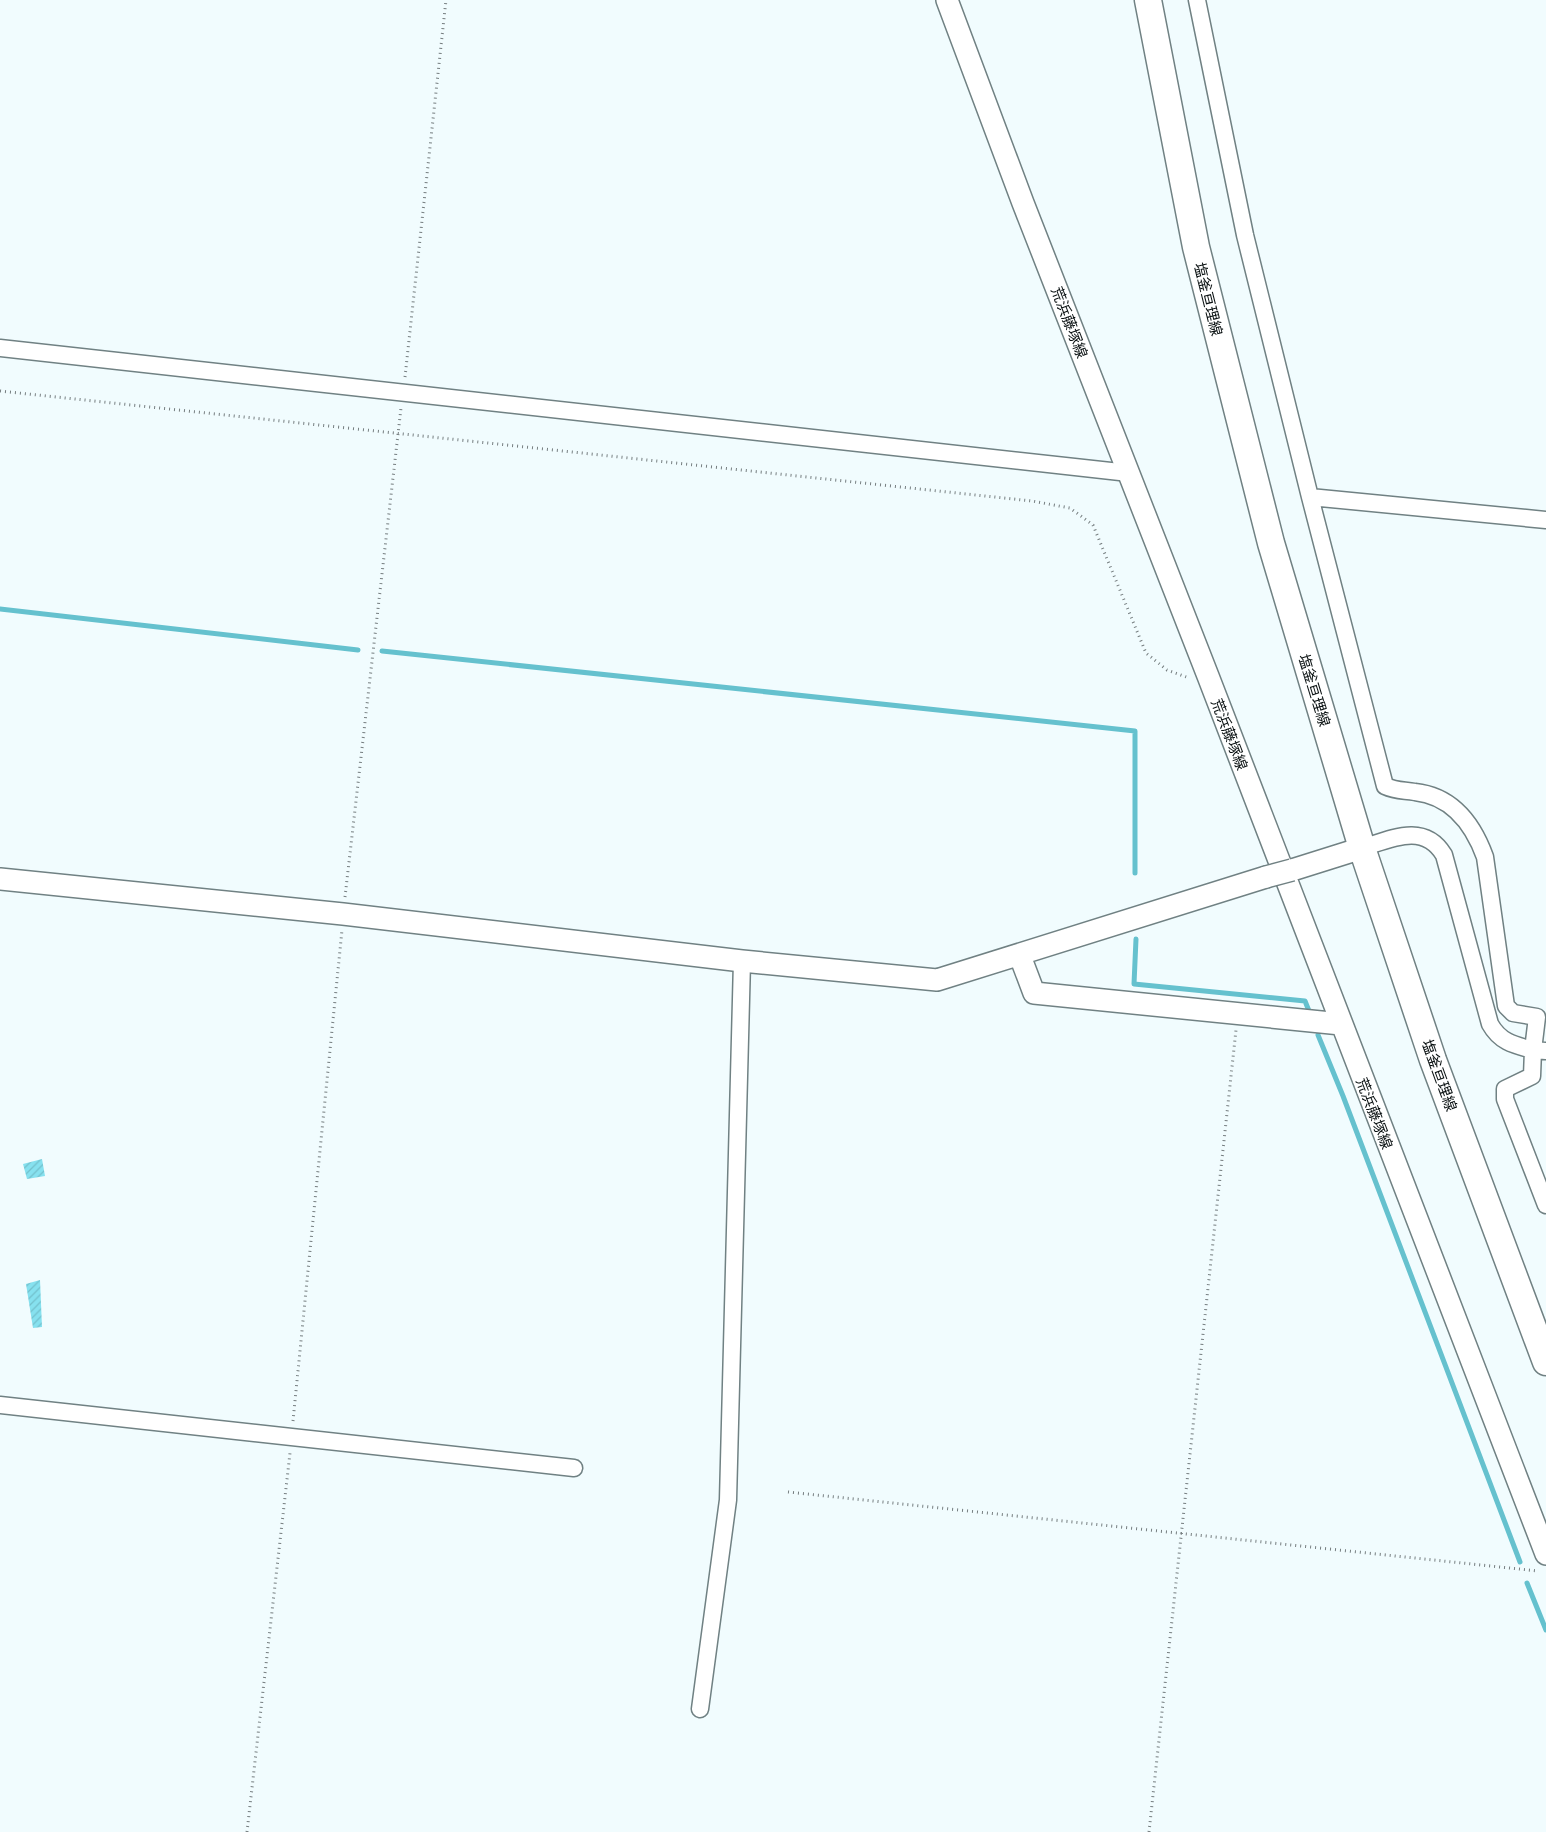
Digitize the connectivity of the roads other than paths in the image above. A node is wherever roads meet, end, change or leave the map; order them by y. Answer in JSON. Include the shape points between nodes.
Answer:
{"nodes":[{"id":1,"x":947,"y":0,"type":"edge"},
{"id":2,"x":1148,"y":0,"type":"edge"},
{"id":3,"x":1197,"y":0,"type":"edge"},
{"id":4,"x":0,"y":348,"type":"edge"},
{"id":5,"x":1129,"y":473,"type":"junction"},
{"id":6,"x":1310,"y":497,"type":"junction"},
{"id":7,"x":1546,"y":520,"type":"edge"},
{"id":8,"x":1362,"y":848,"type":"junction"},
{"id":9,"x":0,"y":879,"type":"edge"},
{"id":10,"x":1020,"y":956,"type":"junction"},
{"id":11,"x":742,"y":961,"type":"junction"},
{"id":12,"x":1341,"y":1024,"type":"junction"},
{"id":13,"x":1540,"y":1051,"type":"edge"},
{"id":14,"x":1546,"y":1205,"type":"edge"},
{"id":15,"x":1546,"y":1362,"type":"edge"},
{"id":16,"x":0,"y":1405,"type":"edge"},
{"id":17,"x":574,"y":1468,"type":"dead end"},
{"id":18,"x":1546,"y":1554,"type":"edge"},
{"id":19,"x":700,"y":1708,"type":"dead end"}],
"edges":[{"from":1,"to":5,"type":"street","name":"荒浜藤塚線"},
{"from":2,"to":8,"type":"main road","name":"塩釜亘理線","via":[[1196,247],[1270,543]]},
{"from":3,"to":6,"type":"street","via":[[1245,235]]},
{"from":4,"to":5,"type":"street","via":[[402,396]]},
{"from":5,"to":12,"type":"street","name":"荒浜藤塚線"},
{"from":6,"to":7,"type":"street"},
{"from":6,"to":13,"type":"street","via":[[1385,786],[1398,792],[1435,797],[1452,806],[1478,836],[1485,857],[1506,1006],[1513,1012],[1537,1017]]},
{"from":8,"to":10,"type":"street","bridge":true},
{"from":8,"to":13,"type":"street","via":[[1406,835],[1422,836],[1438,844],[1444,855],[1490,1024],[1497,1036],[1508,1043]]},
{"from":8,"to":15,"type":"main road","name":"塩釜亘理線","via":[[1434,1060]]},
{"from":9,"to":11,"type":"street","via":[[343,914]]},
{"from":10,"to":11,"type":"street","via":[[937,980]]},
{"from":10,"to":12,"type":"street","via":[[1034,993]]},
{"from":11,"to":19,"type":"street","via":[[728,1500]]},
{"from":12,"to":18,"type":"street","name":"荒浜藤塚線"},
{"from":13,"to":14,"type":"street","via":[[1532,1076],[1505,1089],[1505,1099]]},
{"from":16,"to":17,"type":"street"}]}
